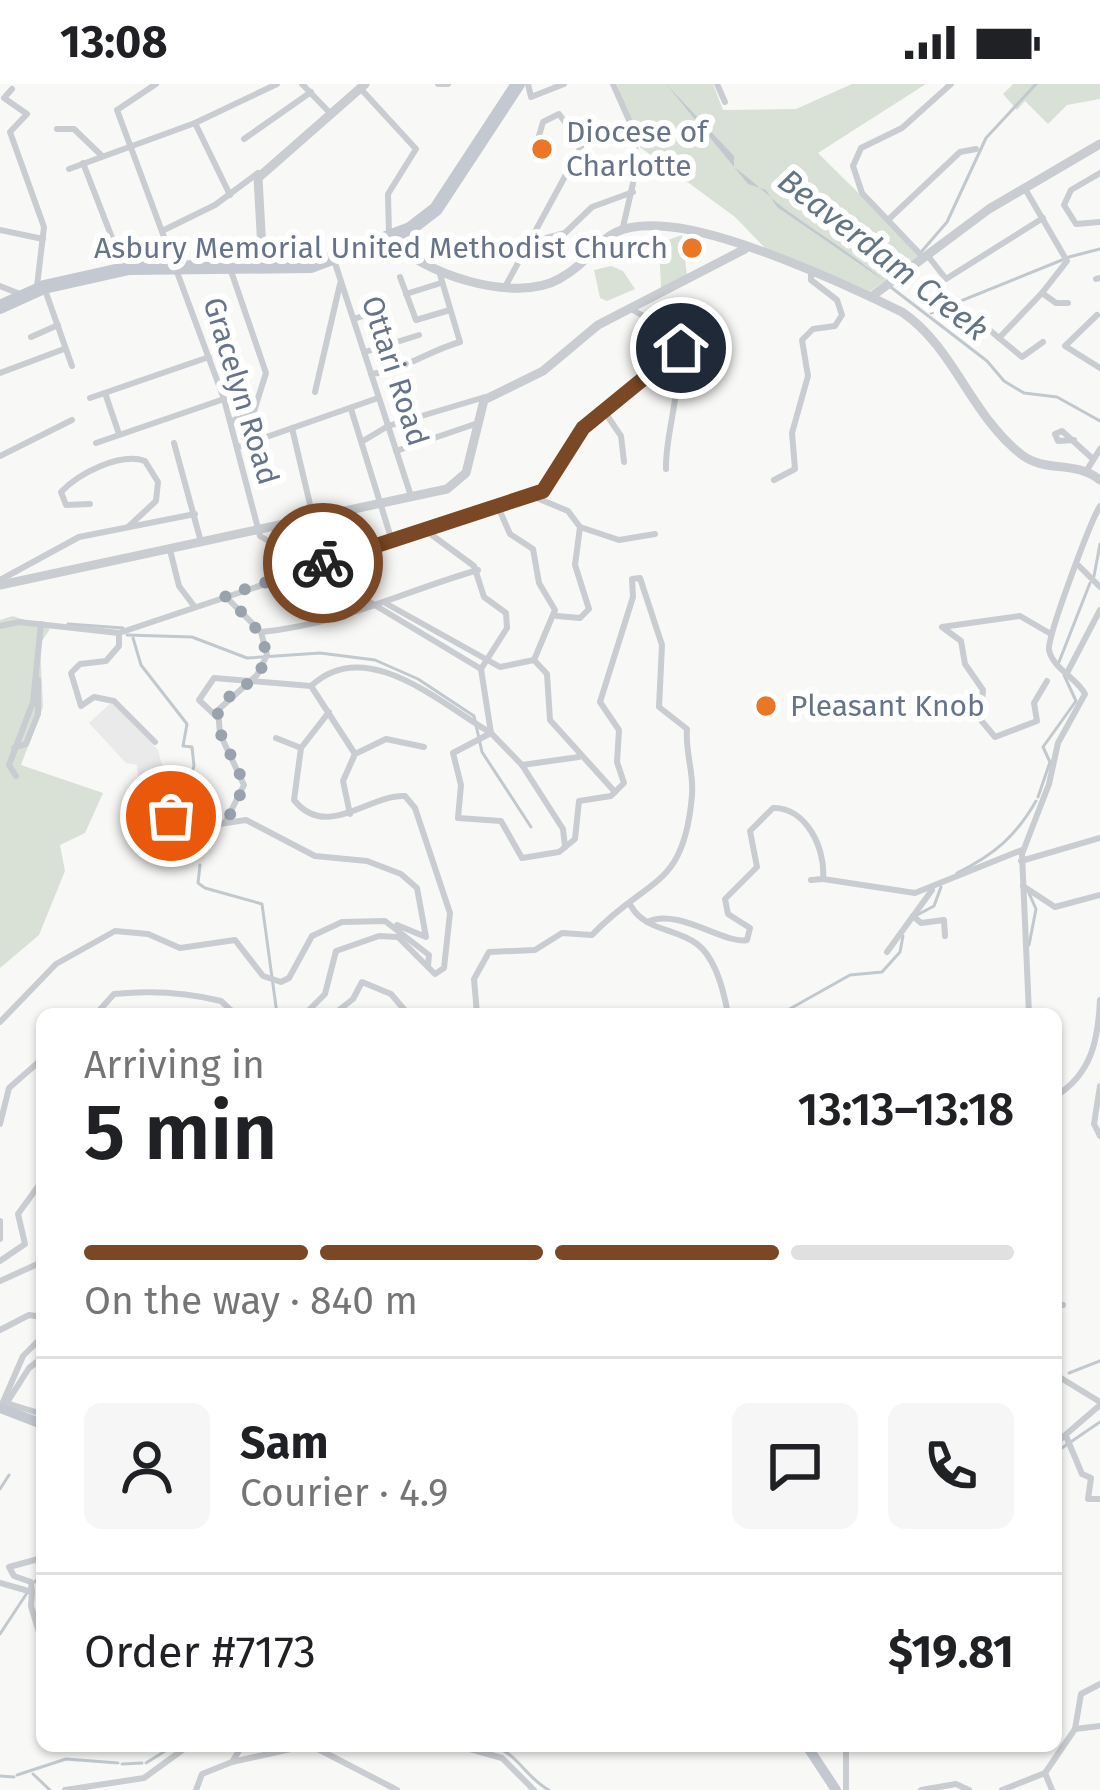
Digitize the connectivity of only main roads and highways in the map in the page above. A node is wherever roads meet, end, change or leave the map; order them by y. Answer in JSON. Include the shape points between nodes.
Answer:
{"nodes":[{"id":1,"x":524,"y":87,"type":"edge"},
{"id":2,"x":0,"y":308,"type":"edge"},
{"id":3,"x":2,"y":1408,"type":"edge"},
{"id":4,"x":36,"y":1422,"type":"edge"},
{"id":5,"x":810,"y":1752,"type":"edge"},
{"id":6,"x":836,"y":1790,"type":"edge"}],
"edges":[{"from":1,"to":2,"type":"main road","via":[[431,214],[389,237],[334,260],[124,268],[41,288]]},
{"from":3,"to":4,"type":"main road"},
{"from":5,"to":6,"type":"main road"}]}
